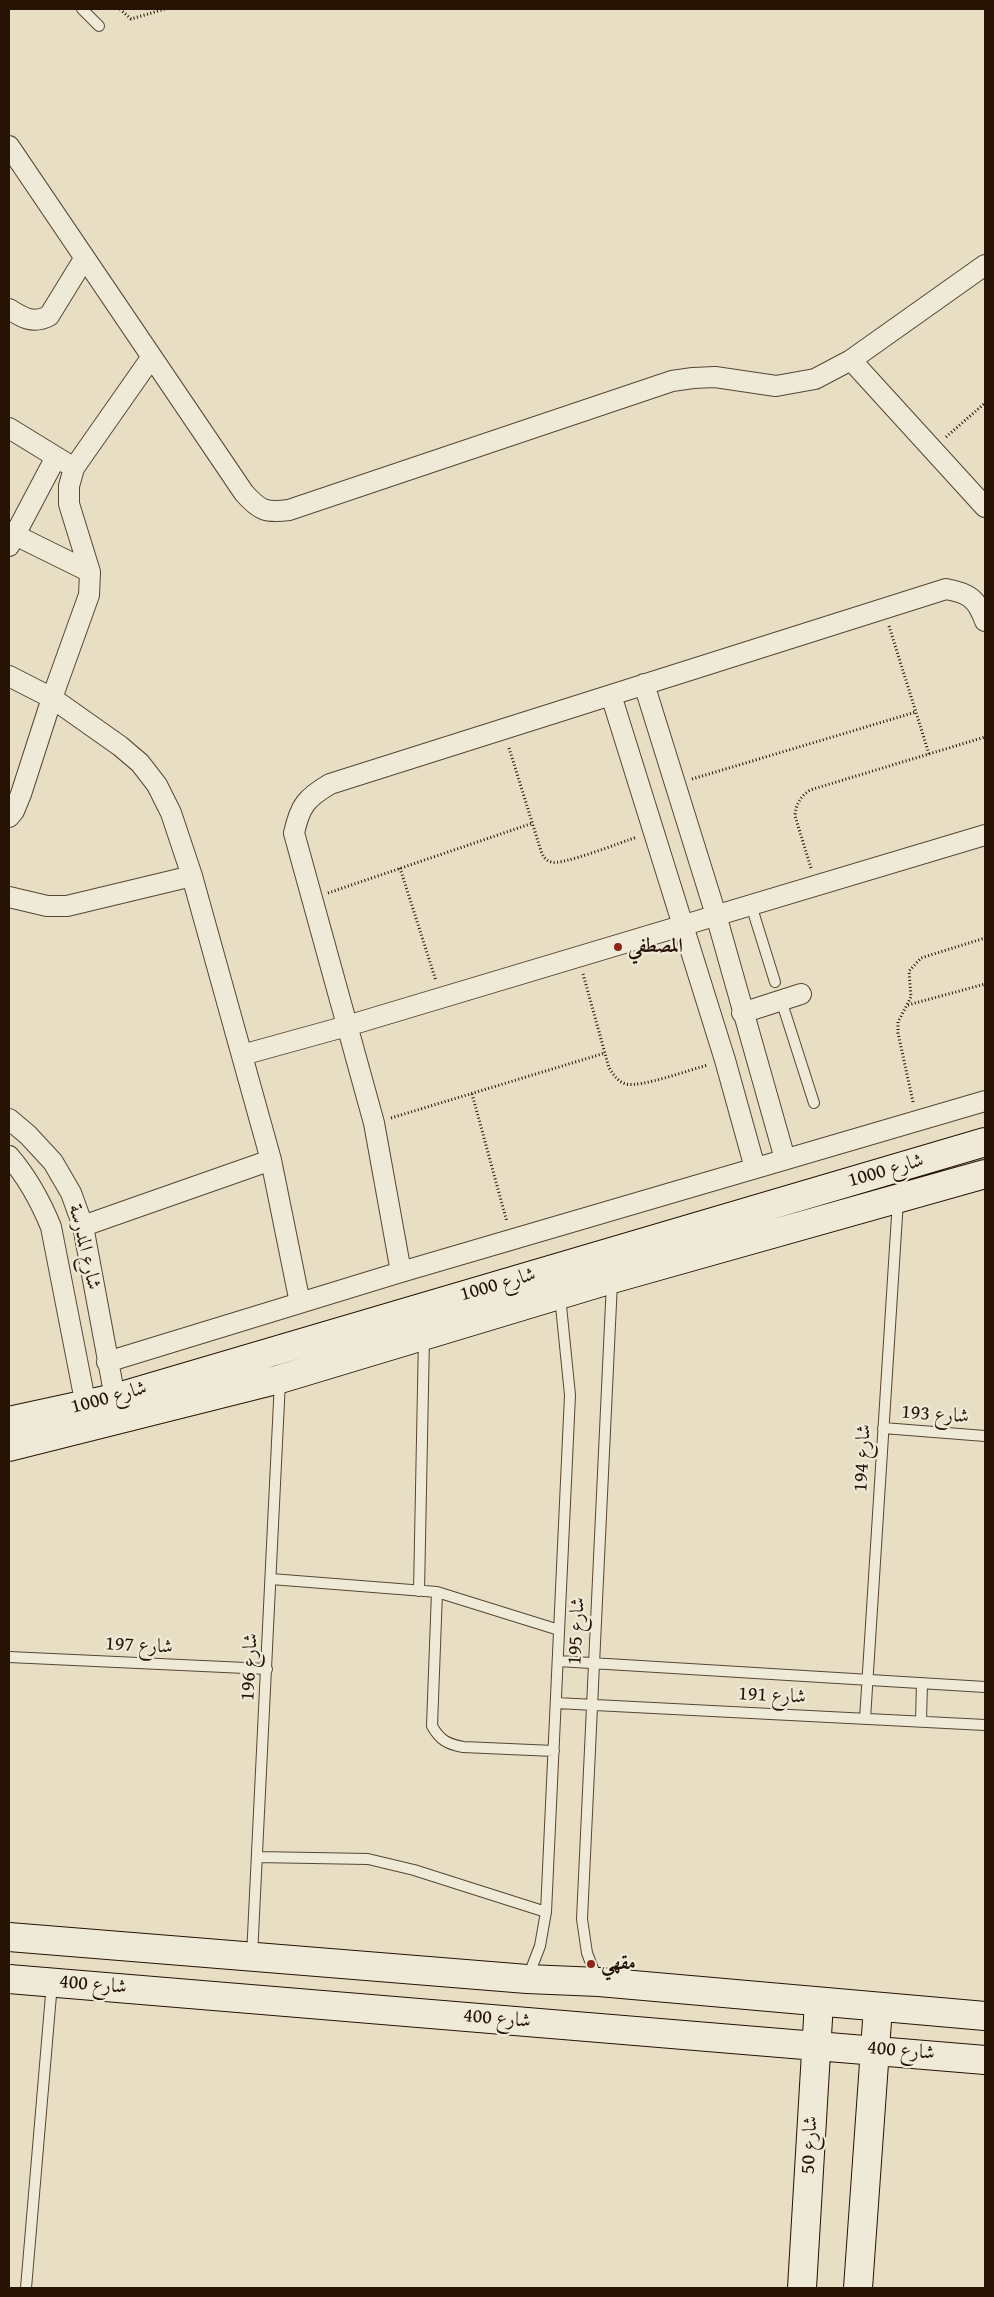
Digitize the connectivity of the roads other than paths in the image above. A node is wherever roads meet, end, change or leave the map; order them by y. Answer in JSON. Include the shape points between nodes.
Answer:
{"nodes":[{"id":1,"x":82,"y":9,"type":"edge"},
{"id":2,"x":99,"y":26,"type":"dead end"},
{"id":3,"x":9,"y":148,"type":"edge"},
{"id":4,"x":84,"y":258,"type":"junction"},
{"id":5,"x":985,"y":265,"type":"edge"},
{"id":6,"x":9,"y":309,"type":"edge"},
{"id":7,"x":151,"y":358,"type":"junction"},
{"id":8,"x":851,"y":360,"type":"junction"},
{"id":9,"x":9,"y":428,"type":"edge"},
{"id":10,"x":56,"y":457,"type":"junction"},
{"id":11,"x":74,"y":468,"type":"junction"},
{"id":12,"x":985,"y":507,"type":"edge"},
{"id":13,"x":11,"y":538,"type":"edge"},
{"id":14,"x":90,"y":572,"type":"junction"},
{"id":15,"x":985,"y":621,"type":"edge"},
{"id":16,"x":9,"y":676,"type":"edge"},
{"id":17,"x":644,"y":684,"type":"junction"},
{"id":18,"x":611,"y":695,"type":"junction"},
{"id":19,"x":52,"y":698,"type":"junction"},
{"id":20,"x":9,"y":817,"type":"edge"},
{"id":21,"x":985,"y":835,"type":"edge"},
{"id":22,"x":192,"y":876,"type":"junction"},
{"id":23,"x":9,"y":897,"type":"edge"},
{"id":24,"x":751,"y":905,"type":"junction"},
{"id":25,"x":716,"y":915,"type":"junction"},
{"id":26,"x":683,"y":925,"type":"junction"},
{"id":27,"x":778,"y":991,"type":"junction"},
{"id":28,"x":801,"y":994,"type":"dead end"},
{"id":29,"x":742,"y":1012,"type":"junction"},
{"id":30,"x":347,"y":1026,"type":"junction"},
{"id":31,"x":754,"y":1052,"type":"junction"},
{"id":32,"x":242,"y":1054,"type":"junction"},
{"id":33,"x":725,"y":1060,"type":"junction"},
{"id":34,"x":985,"y":1102,"type":"edge"},
{"id":35,"x":814,"y":1103,"type":"dead end"},
{"id":36,"x":9,"y":1119,"type":"edge"},
{"id":37,"x":985,"y":1142,"type":"edge"},
{"id":38,"x":9,"y":1156,"type":"edge"},
{"id":39,"x":271,"y":1160,"type":"junction"},
{"id":40,"x":785,"y":1160,"type":"junction"},
{"id":41,"x":755,"y":1168,"type":"junction"},
{"id":42,"x":985,"y":1174,"type":"edge"},
{"id":43,"x":898,"y":1200,"type":"junction"},
{"id":44,"x":83,"y":1226,"type":"junction"},
{"id":45,"x":401,"y":1272,"type":"junction"},
{"id":46,"x":612,"y":1279,"type":"junction"},
{"id":47,"x":560,"y":1295,"type":"junction"},
{"id":48,"x":300,"y":1303,"type":"junction"},
{"id":49,"x":424,"y":1337,"type":"junction"},
{"id":50,"x":108,"y":1362,"type":"junction"},
{"id":51,"x":280,"y":1379,"type":"junction"},
{"id":52,"x":115,"y":1398,"type":"junction"},
{"id":53,"x":86,"y":1406,"type":"junction"},
{"id":54,"x":9,"y":1421,"type":"edge"},
{"id":55,"x":882,"y":1428,"type":"junction"},
{"id":56,"x":985,"y":1436,"type":"edge"},
{"id":57,"x":9,"y":1447,"type":"edge"},
{"id":58,"x":272,"y":1579,"type":"junction"},
{"id":59,"x":419,"y":1591,"type":"junction"},
{"id":60,"x":437,"y":1592,"type":"junction"},
{"id":61,"x":560,"y":1630,"type":"junction"},
{"id":62,"x":9,"y":1657,"type":"edge"},
{"id":63,"x":558,"y":1661,"type":"junction"},
{"id":64,"x":593,"y":1663,"type":"junction"},
{"id":65,"x":267,"y":1669,"type":"junction"},
{"id":66,"x":868,"y":1680,"type":"junction"},
{"id":67,"x":922,"y":1684,"type":"junction"},
{"id":68,"x":985,"y":1687,"type":"edge"},
{"id":69,"x":556,"y":1703,"type":"junction"},
{"id":70,"x":592,"y":1705,"type":"junction"},
{"id":71,"x":865,"y":1719,"type":"junction"},
{"id":72,"x":921,"y":1721,"type":"junction"},
{"id":73,"x":985,"y":1725,"type":"edge"},
{"id":74,"x":554,"y":1751,"type":"junction"},
{"id":75,"x":257,"y":1857,"type":"junction"},
{"id":76,"x":546,"y":1912,"type":"junction"},
{"id":77,"x":9,"y":1937,"type":"edge"},
{"id":78,"x":252,"y":1957,"type":"junction"},
{"id":79,"x":9,"y":1979,"type":"edge"},
{"id":80,"x":527,"y":1979,"type":"junction"},
{"id":81,"x":52,"y":1982,"type":"junction"},
{"id":82,"x":599,"y":1982,"type":"junction"},
{"id":83,"x":818,"y":2002,"type":"junction"},
{"id":84,"x":878,"y":2007,"type":"junction"},
{"id":85,"x":985,"y":2016,"type":"edge"},
{"id":86,"x":816,"y":2044,"type":"junction"},
{"id":87,"x":874,"y":2049,"type":"junction"},
{"id":88,"x":985,"y":2060,"type":"edge"},
{"id":89,"x":26,"y":2288,"type":"edge"},
{"id":90,"x":802,"y":2288,"type":"edge"},
{"id":91,"x":858,"y":2288,"type":"edge"}],
"edges":[{"from":1,"to":2,"type":"lane"},
{"from":3,"to":4,"type":"street"},
{"from":4,"to":6,"type":"street","via":[[49,316],[40,321],[30,320]]},
{"from":4,"to":7,"type":"street"},
{"from":5,"to":8,"type":"street"},
{"from":7,"to":8,"type":"street","via":[[244,493],[256,506],[272,512],[289,510],[672,381],[715,377],[776,386],[815,379]]},
{"from":7,"to":11,"type":"street"},
{"from":8,"to":12,"type":"street"},
{"from":9,"to":10,"type":"street"},
{"from":10,"to":11,"type":"street"},
{"from":10,"to":13,"type":"street"},
{"from":11,"to":14,"type":"street","via":[[69,504]]},
{"from":13,"to":14,"type":"street"},
{"from":14,"to":19,"type":"street","via":[[89,595]]},
{"from":15,"to":17,"type":"street","via":[[977,603],[963,592],[946,589]]},
{"from":16,"to":19,"type":"street"},
{"from":17,"to":18,"type":"street"},
{"from":17,"to":25,"type":"street"},
{"from":18,"to":26,"type":"street"},
{"from":18,"to":30,"type":"street","via":[[330,784],[312,795],[299,812],[294,833]]},
{"from":19,"to":20,"type":"street","via":[[21,794]]},
{"from":19,"to":22,"type":"street","via":[[140,763],[157,785],[171,813]]},
{"from":21,"to":24,"type":"street"},
{"from":22,"to":23,"type":"street","via":[[67,906],[48,906]]},
{"from":22,"to":32,"type":"street"},
{"from":24,"to":25,"type":"street"},
{"from":24,"to":27,"type":"lane"},
{"from":25,"to":26,"type":"street"},
{"from":25,"to":29,"type":"street"},
{"from":26,"to":30,"type":"street"},
{"from":26,"to":33,"type":"street"},
{"from":27,"to":28,"type":"street"},
{"from":27,"to":29,"type":"street"},
{"from":27,"to":35,"type":"lane"},
{"from":29,"to":31,"type":"street"},
{"from":30,"to":32,"type":"street"},
{"from":30,"to":45,"type":"street","via":[[374,1123]]},
{"from":31,"to":33,"type":"street"},
{"from":31,"to":40,"type":"street"},
{"from":32,"to":39,"type":"street"},
{"from":33,"to":41,"type":"street"},
{"from":34,"to":40,"type":"street"},
{"from":36,"to":44,"type":"street","name":"شارع المدرسة","via":[[53,1162],[71,1193]]},
{"from":37,"to":52,"type":"street","name":"شارع 1000"},
{"from":38,"to":53,"type":"street","name":"شارع المدرسة","via":[[40,1200],[51,1227]]},
{"from":39,"to":44,"type":"street"},
{"from":39,"to":48,"type":"street"},
{"from":40,"to":41,"type":"street"},
{"from":41,"to":45,"type":"street"},
{"from":42,"to":43,"type":"street","name":"شارع 1000"},
{"from":43,"to":46,"type":"street","name":"شارع 1000"},
{"from":43,"to":55,"type":"lane","name":"شارع 194"},
{"from":44,"to":50,"type":"street","name":"شارع المدرسة"},
{"from":45,"to":48,"type":"street"},
{"from":46,"to":47,"type":"street","name":"شارع 1000"},
{"from":46,"to":64,"type":"lane","name":"شارع 195"},
{"from":47,"to":49,"type":"street","name":"شارع 1000"},
{"from":47,"to":61,"type":"lane","name":"شارع 195","via":[[570,1395]]},
{"from":48,"to":50,"type":"street"},
{"from":49,"to":51,"type":"street","name":"شارع 1000"},
{"from":49,"to":59,"type":"lane"},
{"from":50,"to":52,"type":"street","name":"شارع المدرسة"},
{"from":51,"to":57,"type":"street","name":"شارع 1000"},
{"from":51,"to":58,"type":"lane","name":"شارع 196"},
{"from":52,"to":53,"type":"street","name":"شارع 1000"},
{"from":53,"to":54,"type":"street","name":"شارع 1000"},
{"from":55,"to":56,"type":"lane","name":"شارع 193"},
{"from":55,"to":66,"type":"lane","name":"شارع 194"},
{"from":58,"to":59,"type":"lane"},
{"from":58,"to":65,"type":"lane","name":"شارع 196"},
{"from":59,"to":60,"type":"lane"},
{"from":60,"to":61,"type":"lane"},
{"from":60,"to":74,"type":"lane","via":[[432,1726],[439,1737],[450,1745],[463,1747]]},
{"from":61,"to":63,"type":"lane","name":"شارع 195"},
{"from":62,"to":65,"type":"lane","name":"شارع 197"},
{"from":63,"to":64,"type":"lane","name":"شارع 191"},
{"from":63,"to":69,"type":"lane","name":"شارع 195"},
{"from":64,"to":66,"type":"lane","name":"شارع 191"},
{"from":64,"to":70,"type":"lane","name":"شارع 195"},
{"from":65,"to":75,"type":"lane","name":"شارع 196"},
{"from":66,"to":67,"type":"lane","name":"شارع 191"},
{"from":66,"to":71,"type":"lane","name":"شارع 194"},
{"from":67,"to":68,"type":"lane","name":"شارع 191"},
{"from":67,"to":72,"type":"lane"},
{"from":69,"to":70,"type":"lane","name":"شارع 191"},
{"from":69,"to":74,"type":"lane","name":"شارع 195"},
{"from":70,"to":71,"type":"lane","name":"شارع 191"},
{"from":70,"to":82,"type":"lane","name":"شارع 195","via":[[582,1919],[586,1953]]},
{"from":71,"to":72,"type":"lane","name":"شارع 191"},
{"from":72,"to":73,"type":"lane","name":"شارع 191"},
{"from":74,"to":76,"type":"lane","name":"شارع 195"},
{"from":75,"to":76,"type":"lane","via":[[368,1859],[414,1870]]},
{"from":75,"to":78,"type":"lane","name":"شارع 196"},
{"from":76,"to":80,"type":"lane","name":"شارع 195","via":[[540,1946]]},
{"from":77,"to":78,"type":"street","name":"شارع 400"},
{"from":78,"to":80,"type":"street","name":"شارع 400"},
{"from":79,"to":81,"type":"street","name":"شارع 400"},
{"from":80,"to":82,"type":"street","name":"شارع 400"},
{"from":81,"to":86,"type":"street","name":"شارع 400"},
{"from":81,"to":89,"type":"lane"},
{"from":82,"to":83,"type":"street","name":"شارع 400"},
{"from":83,"to":84,"type":"street","name":"شارع 400"},
{"from":83,"to":86,"type":"street","name":"شارع 50"},
{"from":84,"to":85,"type":"street","name":"شارع 400"},
{"from":84,"to":87,"type":"street"},
{"from":86,"to":87,"type":"street","name":"شارع 400"},
{"from":86,"to":90,"type":"street","name":"شارع 50"},
{"from":87,"to":88,"type":"street","name":"شارع 400"},
{"from":87,"to":91,"type":"street"}]}
